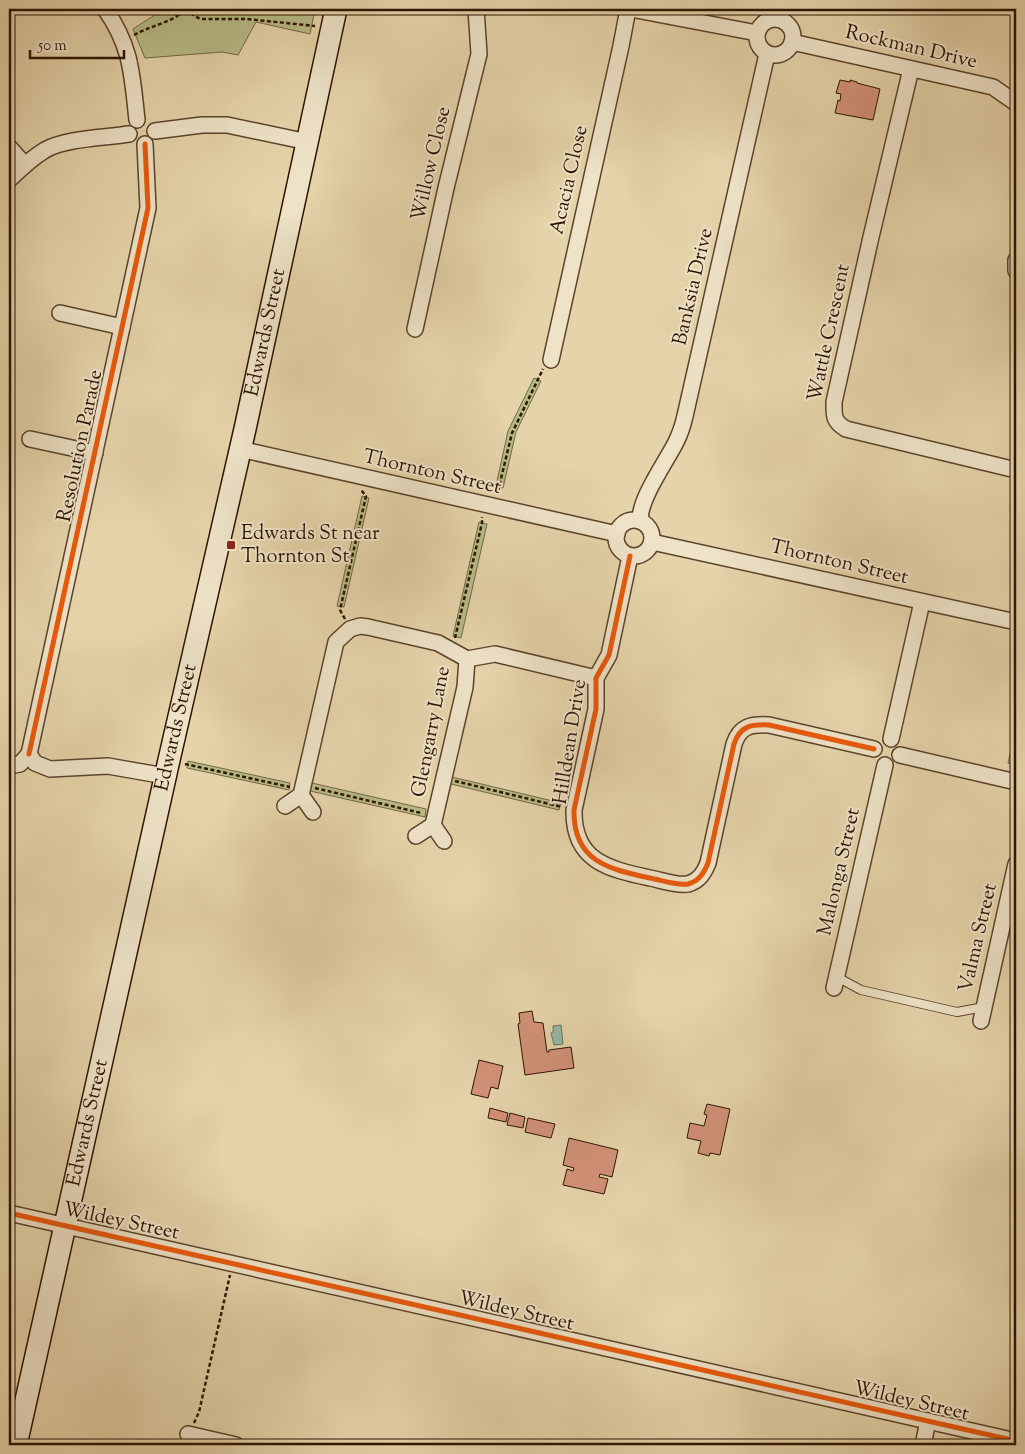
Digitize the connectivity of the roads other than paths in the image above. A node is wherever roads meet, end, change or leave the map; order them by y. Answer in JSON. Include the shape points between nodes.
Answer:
{"nodes":[{"id":1,"x":106,"y":9,"type":"edge"},
{"id":2,"x":476,"y":9,"type":"edge"},
{"id":3,"x":630,"y":9,"type":"edge"},
{"id":4,"x":783,"y":15,"type":"edge"},
{"id":5,"x":333,"y":18,"type":"edge"},
{"id":6,"x":757,"y":33,"type":"junction"},
{"id":7,"x":792,"y":42,"type":"junction"},
{"id":8,"x":767,"y":54,"type":"junction"},
{"id":9,"x":911,"y":68,"type":"junction"},
{"id":10,"x":1016,"y":103,"type":"edge"},
{"id":11,"x":137,"y":120,"type":"junction"},
{"id":12,"x":155,"y":131,"type":"junction"},
{"id":13,"x":129,"y":134,"type":"junction"},
{"id":14,"x":308,"y":142,"type":"junction"},
{"id":15,"x":145,"y":144,"type":"junction"},
{"id":16,"x":9,"y":147,"type":"edge"},
{"id":17,"x":25,"y":165,"type":"junction"},
{"id":18,"x":9,"y":180,"type":"edge"},
{"id":19,"x":1016,"y":260,"type":"edge"},
{"id":20,"x":1016,"y":271,"type":"edge"},
{"id":21,"x":60,"y":313,"type":"dead end"},
{"id":22,"x":122,"y":327,"type":"junction"},
{"id":23,"x":415,"y":329,"type":"dead end"},
{"id":24,"x":551,"y":360,"type":"road end"},
{"id":25,"x":30,"y":439,"type":"dead end"},
{"id":26,"x":240,"y":449,"type":"junction"},
{"id":27,"x":95,"y":453,"type":"junction"},
{"id":28,"x":1016,"y":470,"type":"edge"},
{"id":29,"x":640,"y":521,"type":"junction"},
{"id":30,"x":616,"y":534,"type":"junction"},
{"id":31,"x":652,"y":542,"type":"junction"},
{"id":32,"x":630,"y":556,"type":"junction"},
{"id":33,"x":922,"y":602,"type":"junction"},
{"id":34,"x":1016,"y":622,"type":"edge"},
{"id":35,"x":467,"y":658,"type":"junction"},
{"id":36,"x":596,"y":678,"type":"junction"},
{"id":37,"x":891,"y":739,"type":"junction"},
{"id":38,"x":874,"y":749,"type":"junction"},
{"id":39,"x":29,"y":754,"type":"junction"},
{"id":40,"x":900,"y":755,"type":"junction"},
{"id":41,"x":9,"y":766,"type":"edge"},
{"id":42,"x":885,"y":766,"type":"junction"},
{"id":43,"x":166,"y":776,"type":"junction"},
{"id":44,"x":1016,"y":782,"type":"edge"},
{"id":45,"x":301,"y":795,"type":"junction"},
{"id":46,"x":285,"y":806,"type":"dead end"},
{"id":47,"x":313,"y":812,"type":"dead end"},
{"id":48,"x":433,"y":825,"type":"junction"},
{"id":49,"x":416,"y":836,"type":"dead end"},
{"id":50,"x":444,"y":841,"type":"dead end"},
{"id":51,"x":1016,"y":864,"type":"edge"},
{"id":52,"x":835,"y":983,"type":"joint"},
{"id":53,"x":983,"y":1014,"type":"joint"},
{"id":54,"x":9,"y":1213,"type":"edge"},
{"id":55,"x":65,"y":1225,"type":"junction"},
{"id":56,"x":928,"y":1422,"type":"junction"},
{"id":57,"x":188,"y":1434,"type":"road end"},
{"id":58,"x":1016,"y":1441,"type":"edge"},
{"id":59,"x":16,"y":1445,"type":"edge"},
{"id":60,"x":236,"y":1445,"type":"edge"},
{"id":61,"x":922,"y":1445,"type":"edge"}],
"edges":[{"from":1,"to":11,"type":"street","via":[[131,62]]},
{"from":2,"to":23,"type":"street","name":"Willow Close","via":[[479,54]]},
{"from":3,"to":6,"type":"street"},
{"from":3,"to":24,"type":"street","name":"Acacia Close"},
{"from":4,"to":6,"type":"street","via":[[764,23]]},
{"from":4,"to":7,"type":"street","via":[[792,32]]},
{"from":5,"to":14,"type":"main road","name":"Edwards Street"},
{"from":6,"to":8,"type":"street","via":[[758,45]]},
{"from":7,"to":8,"type":"street","via":[[779,55]]},
{"from":7,"to":9,"type":"street","name":"Rockman Drive"},
{"from":8,"to":29,"type":"street","name":"Banksia Drive","via":[[685,416],[677,441],[644,501]]},
{"from":9,"to":10,"type":"street","name":"Rockman Drive","via":[[992,87]]},
{"from":9,"to":28,"type":"street","name":"Wattle Crescent","via":[[834,402],[834,416],[838,425],[846,429]]},
{"from":11,"to":12,"type":"street","via":[[148,120]]},
{"from":11,"to":13,"type":"street","via":[[130,126]]},
{"from":12,"to":14,"type":"street","via":[[227,125]]},
{"from":12,"to":15,"type":"street","via":[[152,140]]},
{"from":13,"to":15,"type":"street","via":[[136,143]]},
{"from":13,"to":17,"type":"street","via":[[64,143],[46,150]]},
{"from":14,"to":26,"type":"main road","name":"Edwards Street"},
{"from":15,"to":22,"type":"street","name":"Resolution Parade","via":[[148,208]]},
{"from":16,"to":17,"type":"street"},
{"from":17,"to":18,"type":"street"},
{"from":19,"to":20,"type":"street"},
{"from":21,"to":22,"type":"street"},
{"from":22,"to":27,"type":"street","name":"Resolution Parade"},
{"from":25,"to":27,"type":"street"},
{"from":26,"to":30,"type":"street","name":"Thornton Street"},
{"from":26,"to":43,"type":"main road","name":"Edwards Street"},
{"from":27,"to":39,"type":"street","name":"Resolution Parade"},
{"from":29,"to":30,"type":"street","via":[[626,522]]},
{"from":29,"to":31,"type":"street","via":[[649,527]]},
{"from":30,"to":32,"type":"street","via":[[621,550]]},
{"from":31,"to":32,"type":"street","via":[[642,555]]},
{"from":31,"to":33,"type":"street","name":"Thornton Street"},
{"from":32,"to":36,"type":"street","name":"Hilldean Drive","via":[[609,655]]},
{"from":33,"to":34,"type":"street","name":"Thornton Street"},
{"from":33,"to":37,"type":"street"},
{"from":35,"to":36,"type":"street","name":"Glengarry Lane","via":[[495,654]]},
{"from":35,"to":45,"type":"street","via":[[438,643],[368,627],[350,629],[340,636],[334,648]]},
{"from":35,"to":48,"type":"street","name":"Glengarry Lane","via":[[464,688]]},
{"from":36,"to":38,"type":"street","name":"Hilldean Drive","via":[[596,709],[574,810],[574,825],[586,851],[601,864],[625,873],[686,884],[700,878],[705,871],[734,744],[742,730],[758,724],[769,725]]},
{"from":37,"to":38,"type":"street","via":[[882,740]]},
{"from":37,"to":40,"type":"street","via":[[900,747]]},
{"from":38,"to":42,"type":"street","via":[[876,760]]},
{"from":39,"to":41,"type":"street","via":[[20,764]]},
{"from":39,"to":43,"type":"street","via":[[34,763],[50,769],[108,766]]},
{"from":40,"to":42,"type":"street","via":[[896,762]]},
{"from":40,"to":44,"type":"street"},
{"from":42,"to":52,"type":"street","name":"Malonga Street"},
{"from":43,"to":55,"type":"main road","name":"Edwards Street"},
{"from":45,"to":46,"type":"street"},
{"from":45,"to":47,"type":"street"},
{"from":48,"to":49,"type":"street","name":"Glengarry Lane"},
{"from":48,"to":50,"type":"street","name":"Glengarry Lane"},
{"from":51,"to":53,"type":"street","name":"Valma Street"},
{"from":52,"to":53,"type":"lane","via":[[957,1012]]},
{"from":54,"to":55,"type":"street","name":"Wildey Street"},
{"from":55,"to":56,"type":"street","name":"Wildey Street"},
{"from":55,"to":59,"type":"main road","name":"Edwards Street"},
{"from":56,"to":58,"type":"street","name":"Wildey Street"},
{"from":56,"to":61,"type":"street"},
{"from":57,"to":60,"type":"street"}]}
